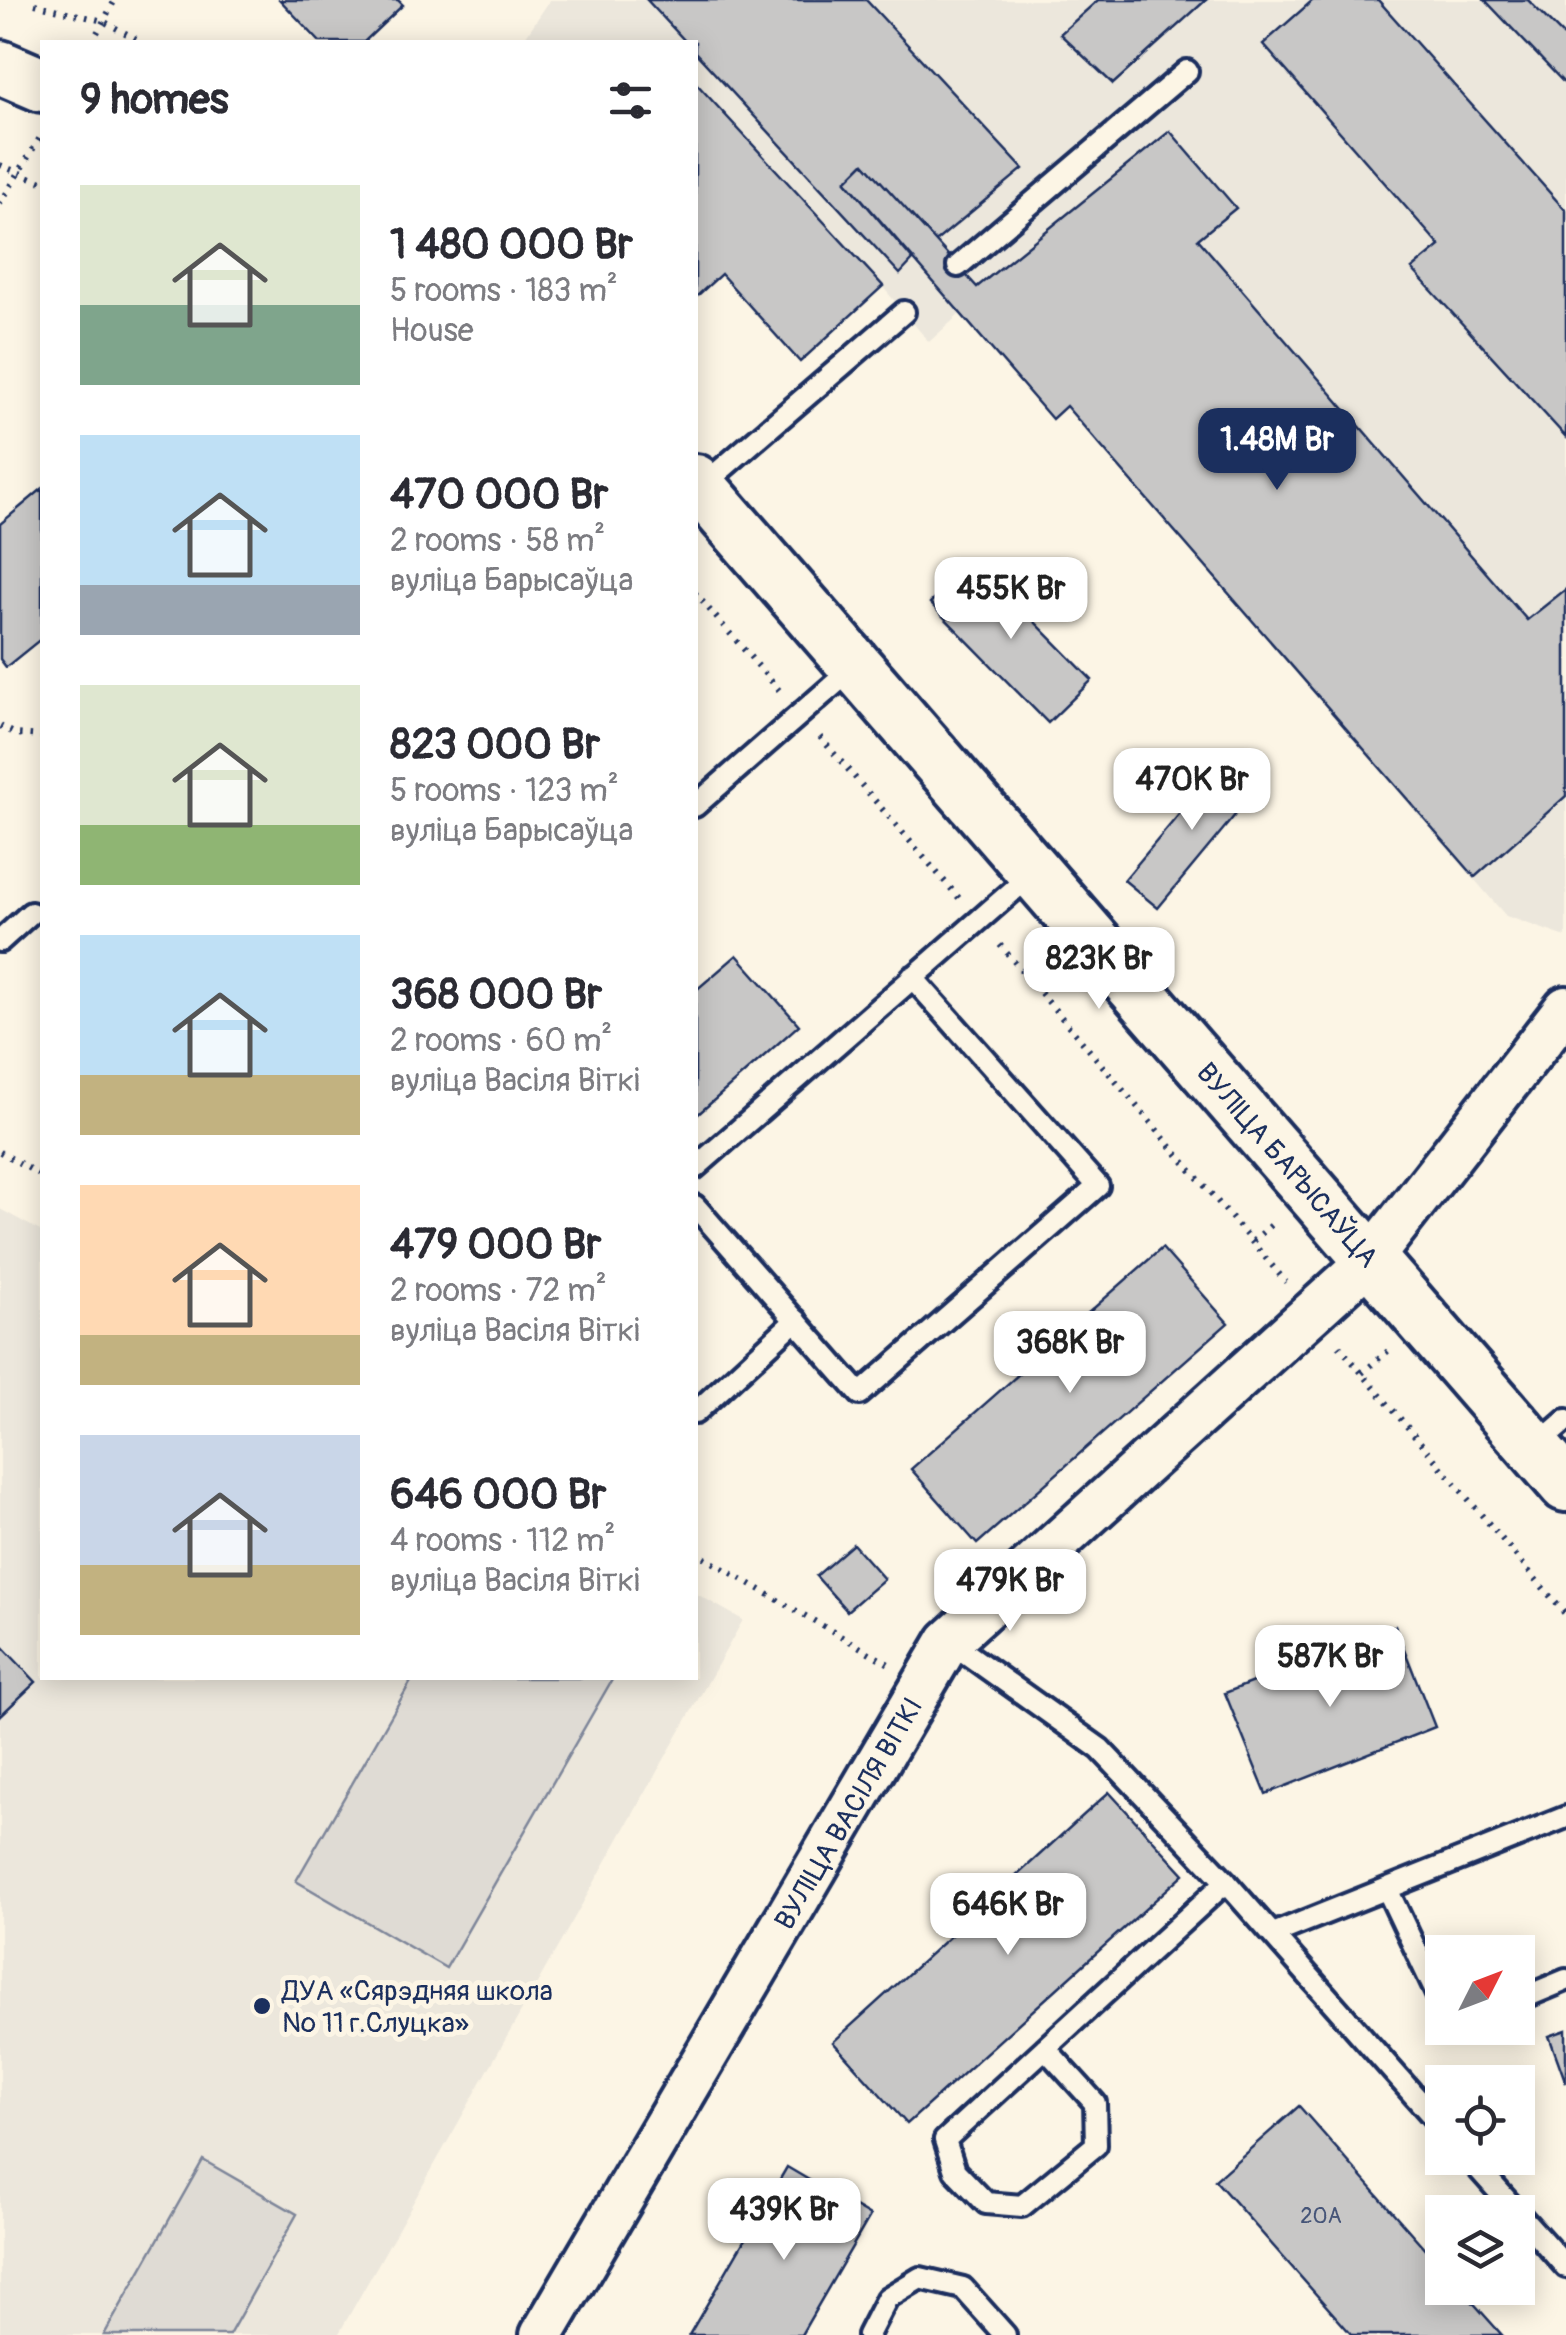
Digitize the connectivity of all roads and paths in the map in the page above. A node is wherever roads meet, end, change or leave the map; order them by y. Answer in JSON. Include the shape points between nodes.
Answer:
{"nodes":[{"id":1,"x":115,"y":0,"type":"edge"},
{"id":2,"x":36,"y":4,"type":"dead end"},
{"id":3,"x":103,"y":21,"type":"junction"},
{"id":4,"x":93,"y":40,"type":"edge"},
{"id":5,"x":138,"y":40,"type":"edge"},
{"id":6,"x":0,"y":66,"type":"edge"},
{"id":7,"x":1186,"y":71,"type":"dead end"},
{"id":8,"x":40,"y":84,"type":"edge"},
{"id":9,"x":40,"y":137,"type":"edge"},
{"id":10,"x":0,"y":166,"type":"edge"},
{"id":11,"x":18,"y":170,"type":"junction"},
{"id":12,"x":40,"y":181,"type":"edge"},
{"id":13,"x":0,"y":204,"type":"edge"},
{"id":14,"x":958,"y":266,"type":"dead end"},
{"id":15,"x":904,"y":312,"type":"dead end"},
{"id":16,"x":698,"y":484,"type":"edge"},
{"id":17,"x":698,"y":595,"type":"edge"},
{"id":18,"x":856,"y":666,"type":"junction"},
{"id":19,"x":800,"y":714,"type":"junction"},
{"id":20,"x":0,"y":726,"type":"edge"},
{"id":21,"x":40,"y":736,"type":"edge"},
{"id":22,"x":698,"y":803,"type":"edge"},
{"id":23,"x":1033,"y":872,"type":"junction"},
{"id":24,"x":31,"y":913,"type":"dead end"},
{"id":25,"x":978,"y":920,"type":"junction"},
{"id":26,"x":0,"y":941,"type":"edge"},
{"id":27,"x":912,"y":977,"type":"junction"},
{"id":28,"x":1566,"y":1008,"type":"edge"},
{"id":29,"x":0,"y":1152,"type":"edge"},
{"id":30,"x":698,"y":1165,"type":"edge"},
{"id":31,"x":40,"y":1175,"type":"edge"},
{"id":32,"x":698,"y":1209,"type":"edge"},
{"id":33,"x":1368,"y":1262,"type":"junction"},
{"id":34,"x":1310,"y":1312,"type":"junction"},
{"id":35,"x":796,"y":1320,"type":"junction"},
{"id":36,"x":698,"y":1409,"type":"edge"},
{"id":37,"x":1555,"y":1451,"type":"edge"},
{"id":38,"x":698,"y":1554,"type":"edge"},
{"id":39,"x":1566,"y":1615,"type":"edge"},
{"id":40,"x":949,"y":1641,"type":"junction"},
{"id":41,"x":893,"y":1666,"type":"dead end"},
{"id":42,"x":1566,"y":1817,"type":"edge"},
{"id":43,"x":1226,"y":1882,"type":"junction"},
{"id":44,"x":1386,"y":1889,"type":"junction"},
{"id":45,"x":1273,"y":1934,"type":"junction"},
{"id":46,"x":1425,"y":1970,"type":"edge"},
{"id":47,"x":1566,"y":1980,"type":"edge"},
{"id":48,"x":1535,"y":1993,"type":"edge"},
{"id":49,"x":1046,"y":2048,"type":"junction"},
{"id":50,"x":1425,"y":2108,"type":"edge"},
{"id":51,"x":1485,"y":2175,"type":"edge"},
{"id":52,"x":1566,"y":2267,"type":"edge"},
{"id":53,"x":542,"y":2335,"type":"edge"},
{"id":54,"x":868,"y":2335,"type":"edge"},
{"id":55,"x":1004,"y":2335,"type":"edge"}],
"edges":[{"from":1,"to":3,"type":"path"},
{"from":2,"to":3,"type":"path"},
{"from":3,"to":4,"type":"path"},
{"from":3,"to":5,"type":"path"},
{"from":6,"to":8,"type":"street"},
{"from":7,"to":14,"type":"lane"},
{"from":9,"to":11,"type":"path"},
{"from":10,"to":11,"type":"path"},
{"from":11,"to":12,"type":"path"},
{"from":11,"to":13,"type":"path"},
{"from":15,"to":16,"type":"lane"},
{"from":16,"to":18,"type":"street","name":"ВУЛІЦА БАРЫСАЎЦА"},
{"from":17,"to":19,"type":"path"},
{"from":18,"to":19,"type":"lane"},
{"from":18,"to":23,"type":"street","name":"ВУЛІЦА БАРЫСАЎЦА"},
{"from":19,"to":22,"type":"lane"},
{"from":19,"to":25,"type":"path"},
{"from":20,"to":21,"type":"path"},
{"from":23,"to":25,"type":"lane"},
{"from":23,"to":33,"type":"street","name":"ВУЛІЦА БАРЫСАЎЦА"},
{"from":24,"to":26,"type":"lane"},
{"from":25,"to":27,"type":"lane"},
{"from":25,"to":34,"type":"path"},
{"from":27,"to":30,"type":"lane"},
{"from":27,"to":35,"type":"lane","via":[[1098,1186],[860,1394]]},
{"from":28,"to":33,"type":"street","name":"ВУЛІЦА ВАСІЛЯ ВІТКІ"},
{"from":29,"to":31,"type":"path"},
{"from":32,"to":35,"type":"lane"},
{"from":33,"to":34,"type":"street","name":"ВУЛІЦА ВАСІЛЯ ВІТКІ"},
{"from":33,"to":37,"type":"street","name":"ВУЛІЦА БАРЫСАЎЦА"},
{"from":34,"to":39,"type":"path"},
{"from":34,"to":40,"type":"street","name":"ВУЛІЦА ВАСІЛЯ ВІТКІ"},
{"from":35,"to":36,"type":"lane"},
{"from":38,"to":41,"type":"path"},
{"from":40,"to":43,"type":"lane","via":[[1100,1749]]},
{"from":40,"to":53,"type":"street","name":"ВУЛІЦА ВАСІЛЯ ВІТКІ"},
{"from":42,"to":44,"type":"lane"},
{"from":43,"to":45,"type":"lane"},
{"from":43,"to":49,"type":"lane"},
{"from":44,"to":45,"type":"lane"},
{"from":44,"to":46,"type":"lane"},
{"from":45,"to":50,"type":"lane"},
{"from":47,"to":48,"type":"lane"},
{"from":49,"to":49,"type":"lane","via":[[945,2140],[955,2171],[986,2203],[1022,2206],[1096,2145],[1095,2103]]},
{"from":51,"to":52,"type":"lane"},
{"from":54,"to":55,"type":"lane","via":[[887,2298],[920,2278],[963,2288]]}]}
